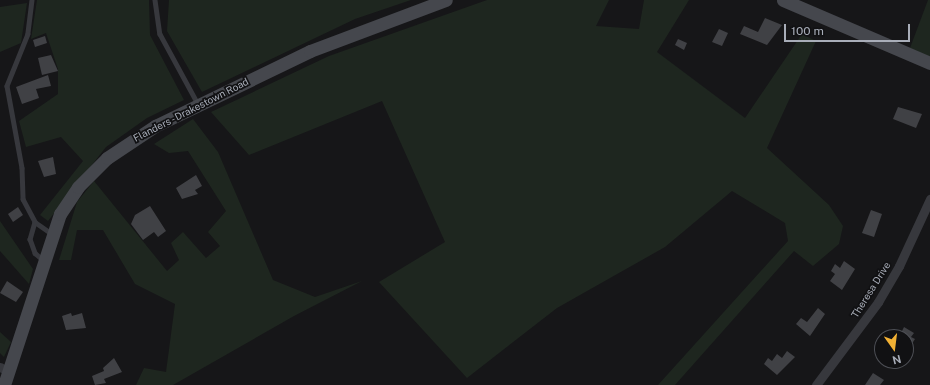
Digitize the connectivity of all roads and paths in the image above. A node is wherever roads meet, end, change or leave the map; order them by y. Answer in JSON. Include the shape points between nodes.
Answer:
{"nodes":[{"id":1,"x":32,"y":0,"type":"edge"},
{"id":2,"x":155,"y":0,"type":"edge"},
{"id":3,"x":446,"y":0,"type":"edge"},
{"id":4,"x":783,"y":0,"type":"edge"},
{"id":5,"x":930,"y":63,"type":"edge"},
{"id":6,"x":198,"y":104,"type":"junction"},
{"id":7,"x":930,"y":199,"type":"edge"},
{"id":8,"x":35,"y":222,"type":"junction"},
{"id":9,"x":52,"y":234,"type":"junction"},
{"id":10,"x":43,"y":260,"type":"junction"},
{"id":11,"x":4,"y":370,"type":"edge"},
{"id":12,"x":4,"y":385,"type":"edge"},
{"id":13,"x":816,"y":385,"type":"edge"}],
"edges":[{"from":1,"to":8,"type":"lane","via":[[28,34],[7,86],[22,168],[23,199]]},
{"from":2,"to":6,"type":"lane","via":[[160,34]]},
{"from":3,"to":6,"type":"street","name":"Flanders - Drakestown Road","via":[[340,37]]},
{"from":4,"to":5,"type":"street"},
{"from":6,"to":9,"type":"street","name":"Flanders - Drakestown Road","via":[[135,137],[107,158],[72,196]]},
{"from":7,"to":13,"type":"street","name":"Theresa Drive","via":[[899,266],[878,302]]},
{"from":8,"to":9,"type":"lane"},
{"from":8,"to":10,"type":"lane","via":[[30,239],[35,253]]},
{"from":9,"to":10,"type":"street","name":"Flanders - Drakestown Road"},
{"from":10,"to":11,"type":"street","name":"Flanders - Drakestown Road"},
{"from":11,"to":12,"type":"street","name":"Flanders - Drakestown Road"}]}
